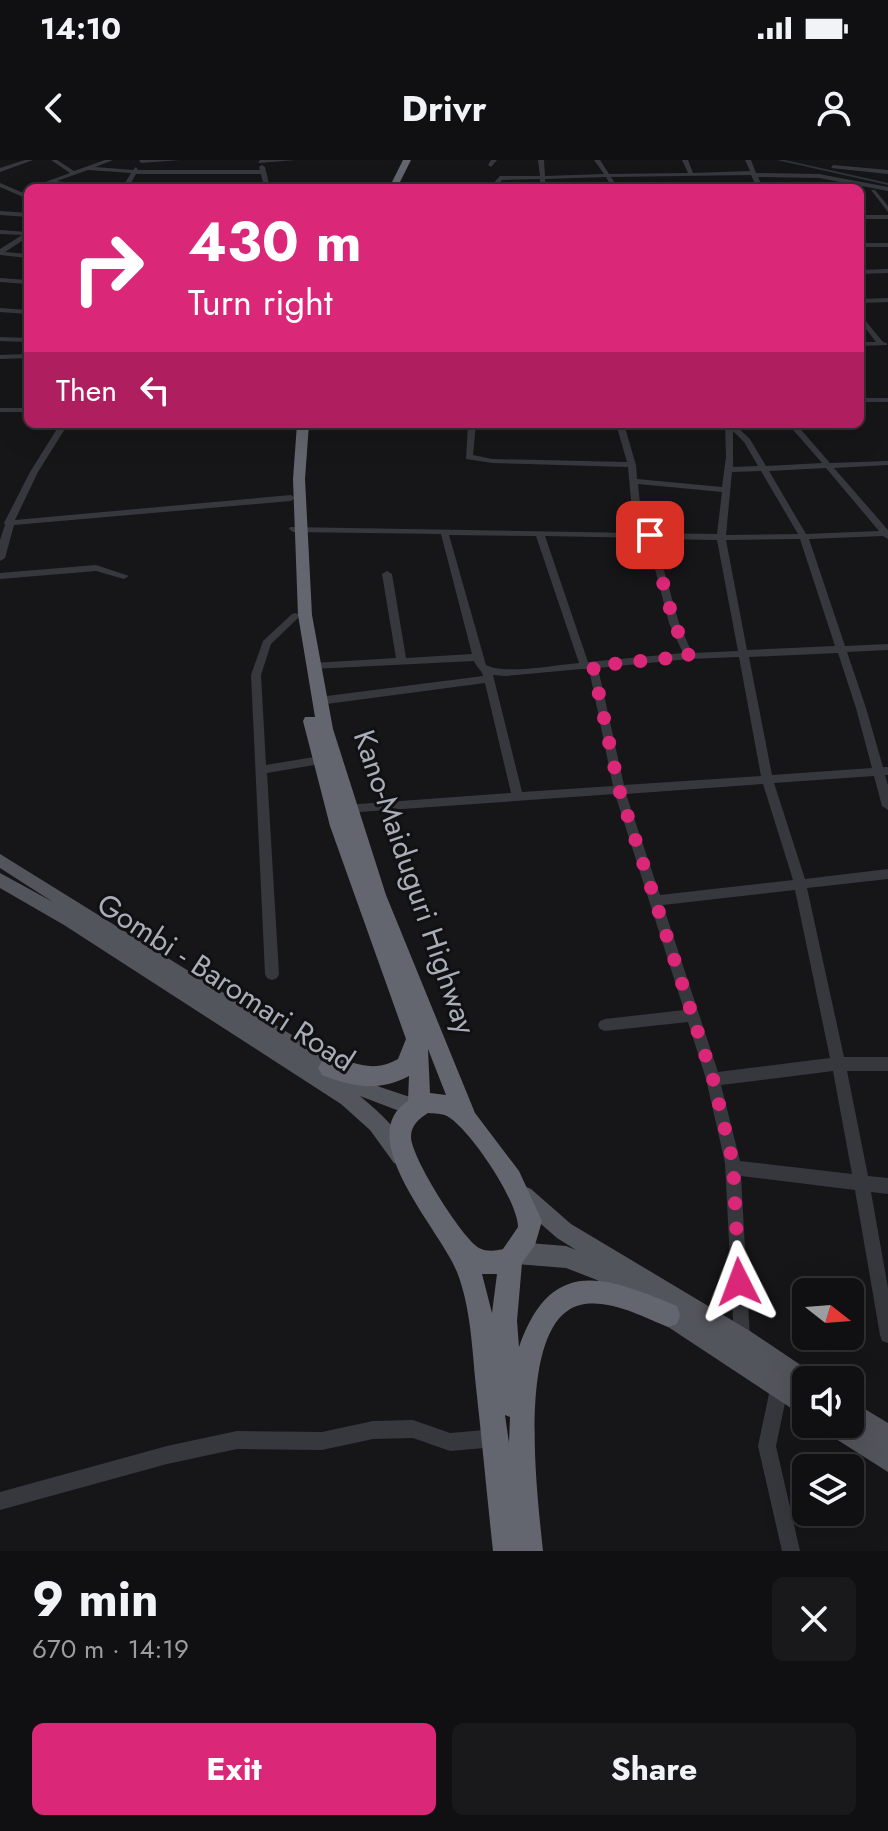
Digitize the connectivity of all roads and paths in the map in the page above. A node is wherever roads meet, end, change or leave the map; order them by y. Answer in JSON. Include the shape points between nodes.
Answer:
{"nodes":[{"id":1,"x":30,"y":160,"type":"edge"},
{"id":2,"x":54,"y":160,"type":"edge"},
{"id":3,"x":169,"y":160,"type":"edge"},
{"id":4,"x":177,"y":160,"type":"edge"},
{"id":5,"x":293,"y":160,"type":"edge"},
{"id":6,"x":410,"y":160,"type":"edge"},
{"id":7,"x":541,"y":160,"type":"edge"},
{"id":8,"x":597,"y":160,"type":"edge"},
{"id":9,"x":658,"y":160,"type":"edge"},
{"id":10,"x":685,"y":160,"type":"edge"},
{"id":11,"x":748,"y":160,"type":"edge"},
{"id":12,"x":105,"y":161,"type":"edge"},
{"id":13,"x":142,"y":161,"type":"edge"},
{"id":14,"x":260,"y":161,"type":"edge"},
{"id":15,"x":833,"y":167,"type":"dead end"},
{"id":16,"x":87,"y":168,"type":"junction"},
{"id":17,"x":1,"y":170,"type":"edge"},
{"id":18,"x":166,"y":171,"type":"junction"},
{"id":19,"x":134,"y":172,"type":"junction"},
{"id":20,"x":263,"y":172,"type":"junction"},
{"id":21,"x":888,"y":172,"type":"edge"},
{"id":22,"x":74,"y":173,"type":"junction"},
{"id":23,"x":230,"y":173,"type":"junction"},
{"id":24,"x":716,"y":174,"type":"junction"},
{"id":25,"x":752,"y":174,"type":"junction"},
{"id":26,"x":662,"y":175,"type":"junction"},
{"id":27,"x":692,"y":175,"type":"junction"},
{"id":28,"x":607,"y":176,"type":"junction"},
{"id":29,"x":540,"y":178,"type":"junction"},
{"id":30,"x":721,"y":181,"type":"dead end"},
{"id":31,"x":51,"y":182,"type":"junction"},
{"id":32,"x":228,"y":182,"type":"dead end"},
{"id":33,"x":45,"y":184,"type":"edge"},
{"id":34,"x":67,"y":184,"type":"edge"},
{"id":35,"x":127,"y":184,"type":"edge"},
{"id":36,"x":168,"y":184,"type":"edge"},
{"id":37,"x":266,"y":184,"type":"edge"},
{"id":38,"x":398,"y":184,"type":"edge"},
{"id":39,"x":495,"y":184,"type":"edge"},
{"id":40,"x":542,"y":184,"type":"edge"},
{"id":41,"x":612,"y":184,"type":"edge"},
{"id":42,"x":758,"y":184,"type":"edge"},
{"id":43,"x":858,"y":184,"type":"edge"},
{"id":44,"x":0,"y":185,"type":"edge"},
{"id":45,"x":864,"y":185,"type":"edge"},
{"id":46,"x":888,"y":190,"type":"edge"},
{"id":47,"x":24,"y":191,"type":"edge"},
{"id":48,"x":864,"y":191,"type":"edge"},
{"id":49,"x":873,"y":191,"type":"junction"},
{"id":50,"x":17,"y":193,"type":"junction"},
{"id":51,"x":24,"y":196,"type":"edge"},
{"id":52,"x":9,"y":197,"type":"dead end"},
{"id":53,"x":888,"y":210,"type":"edge"},
{"id":54,"x":2,"y":214,"type":"edge"},
{"id":55,"x":24,"y":214,"type":"edge"},
{"id":56,"x":864,"y":217,"type":"edge"},
{"id":57,"x":888,"y":217,"type":"edge"},
{"id":58,"x":0,"y":232,"type":"edge"},
{"id":59,"x":24,"y":234,"type":"edge"},
{"id":60,"x":24,"y":237,"type":"edge"},
{"id":61,"x":864,"y":245,"type":"edge"},
{"id":62,"x":888,"y":245,"type":"edge"},
{"id":63,"x":0,"y":252,"type":"edge"},
{"id":64,"x":24,"y":255,"type":"edge"},
{"id":65,"x":888,"y":271,"type":"edge"},
{"id":66,"x":864,"y":272,"type":"edge"},
{"id":67,"x":0,"y":280,"type":"edge"},
{"id":68,"x":24,"y":282,"type":"edge"},
{"id":69,"x":888,"y":300,"type":"edge"},
{"id":70,"x":864,"y":301,"type":"edge"},
{"id":71,"x":0,"y":310,"type":"edge"},
{"id":72,"x":24,"y":312,"type":"edge"},
{"id":73,"x":864,"y":320,"type":"edge"},
{"id":74,"x":0,"y":339,"type":"edge"},
{"id":75,"x":24,"y":339,"type":"edge"},
{"id":76,"x":864,"y":344,"type":"edge"},
{"id":77,"x":885,"y":344,"type":"edge"},
{"id":78,"x":24,"y":345,"type":"edge"},
{"id":79,"x":18,"y":356,"type":"junction"},
{"id":80,"x":24,"y":356,"type":"edge"},
{"id":81,"x":0,"y":357,"type":"edge"},
{"id":82,"x":864,"y":400,"type":"edge"},
{"id":83,"x":888,"y":400,"type":"edge"},
{"id":84,"x":0,"y":410,"type":"edge"},
{"id":85,"x":24,"y":410,"type":"edge"},
{"id":86,"x":61,"y":428,"type":"edge"},
{"id":87,"x":294,"y":428,"type":"edge"},
{"id":88,"x":303,"y":428,"type":"edge"},
{"id":89,"x":472,"y":428,"type":"edge"},
{"id":90,"x":621,"y":428,"type":"edge"},
{"id":91,"x":730,"y":428,"type":"edge"},
{"id":92,"x":734,"y":428,"type":"edge"},
{"id":93,"x":795,"y":428,"type":"edge"},
{"id":94,"x":888,"y":463,"type":"edge"},
{"id":95,"x":632,"y":465,"type":"junction"},
{"id":96,"x":828,"y":466,"type":"junction"},
{"id":97,"x":762,"y":469,"type":"junction"},
{"id":98,"x":728,"y":470,"type":"junction"},
{"id":99,"x":634,"y":481,"type":"junction"},
{"id":100,"x":726,"y":490,"type":"junction"},
{"id":101,"x":291,"y":498,"type":"junction"},
{"id":102,"x":8,"y":523,"type":"junction"},
{"id":103,"x":297,"y":528,"type":"junction"},
{"id":104,"x":444,"y":531,"type":"junction"},
{"id":105,"x":539,"y":533,"type":"junction"},
{"id":106,"x":887,"y":534,"type":"edge"},
{"id":107,"x":644,"y":535,"type":"junction"},
{"id":108,"x":721,"y":537,"type":"junction"},
{"id":109,"x":804,"y":537,"type":"junction"},
{"id":110,"x":0,"y":558,"type":"edge"},
{"id":111,"x":387,"y":574,"type":"dead end"},
{"id":112,"x":0,"y":576,"type":"edge"},
{"id":113,"x":124,"y":576,"type":"dead end"},
{"id":114,"x":295,"y":616,"type":"junction"},
{"id":115,"x":888,"y":647,"type":"edge"},
{"id":116,"x":843,"y":649,"type":"junction"},
{"id":117,"x":744,"y":654,"type":"junction"},
{"id":118,"x":689,"y":656,"type":"junction"},
{"id":119,"x":479,"y":657,"type":"junction"},
{"id":120,"x":401,"y":659,"type":"junction"},
{"id":121,"x":313,"y":666,"type":"junction"},
{"id":122,"x":589,"y":666,"type":"junction"},
{"id":123,"x":488,"y":675,"type":"junction"},
{"id":124,"x":319,"y":701,"type":"junction"},
{"id":125,"x":320,"y":760,"type":"junction"},
{"id":126,"x":264,"y":769,"type":"junction"},
{"id":127,"x":883,"y":772,"type":"edge"},
{"id":128,"x":767,"y":780,"type":"junction"},
{"id":129,"x":619,"y":789,"type":"junction"},
{"id":130,"x":517,"y":796,"type":"junction"},
{"id":131,"x":888,"y":806,"type":"edge"},
{"id":132,"x":341,"y":809,"type":"junction"},
{"id":133,"x":0,"y":860,"type":"edge"},
{"id":134,"x":888,"y":874,"type":"edge"},
{"id":135,"x":0,"y":880,"type":"edge"},
{"id":136,"x":800,"y":883,"type":"junction"},
{"id":137,"x":656,"y":901,"type":"junction"},
{"id":138,"x":272,"y":974,"type":"dead end"},
{"id":139,"x":692,"y":1015,"type":"junction"},
{"id":140,"x":605,"y":1025,"type":"dead end"},
{"id":141,"x":416,"y":1038,"type":"junction"},
{"id":142,"x":838,"y":1064,"type":"junction"},
{"id":143,"x":888,"y":1064,"type":"edge"},
{"id":144,"x":329,"y":1068,"type":"junction"},
{"id":145,"x":713,"y":1079,"type":"junction"},
{"id":146,"x":417,"y":1107,"type":"junction"},
{"id":147,"x":467,"y":1120,"type":"junction"},
{"id":148,"x":401,"y":1156,"type":"junction"},
{"id":149,"x":733,"y":1168,"type":"junction"},
{"id":150,"x":861,"y":1184,"type":"junction"},
{"id":151,"x":888,"y":1186,"type":"edge"},
{"id":152,"x":518,"y":1190,"type":"junction"},
{"id":153,"x":454,"y":1239,"type":"junction"},
{"id":154,"x":513,"y":1255,"type":"junction"},
{"id":155,"x":668,"y":1315,"type":"junction"},
{"id":156,"x":888,"y":1335,"type":"edge"},
{"id":157,"x":742,"y":1339,"type":"junction"},
{"id":158,"x":792,"y":1373,"type":"edge"},
{"id":159,"x":779,"y":1389,"type":"junction"},
{"id":160,"x":792,"y":1397,"type":"edge"},
{"id":161,"x":864,"y":1421,"type":"edge"},
{"id":162,"x":888,"y":1436,"type":"edge"},
{"id":163,"x":496,"y":1438,"type":"junction"},
{"id":164,"x":854,"y":1438,"type":"edge"},
{"id":165,"x":888,"y":1460,"type":"edge"},
{"id":166,"x":522,"y":1473,"type":"junction"},
{"id":167,"x":0,"y":1501,"type":"edge"},
{"id":168,"x":507,"y":1551,"type":"edge"},
{"id":169,"x":529,"y":1551,"type":"edge"},
{"id":170,"x":791,"y":1551,"type":"edge"}],
"edges":[{"from":1,"to":17,"type":"street"},
{"from":2,"to":22,"type":"street"},
{"from":3,"to":4,"type":"street"},
{"from":3,"to":13,"type":"street"},
{"from":3,"to":18,"type":"street"},
{"from":5,"to":14,"type":"street"},
{"from":6,"to":38,"type":"highway"},
{"from":7,"to":29,"type":"street"},
{"from":8,"to":28,"type":"street"},
{"from":9,"to":26,"type":"street"},
{"from":10,"to":27,"type":"street"},
{"from":11,"to":25,"type":"street"},
{"from":12,"to":16,"type":"street"},
{"from":13,"to":19,"type":"street"},
{"from":14,"to":20,"type":"street"},
{"from":15,"to":21,"type":"street"},
{"from":16,"to":19,"type":"street"},
{"from":16,"to":22,"type":"street"},
{"from":18,"to":19,"type":"street"},
{"from":18,"to":23,"type":"street"},
{"from":18,"to":36,"type":"street"},
{"from":19,"to":35,"type":"street"},
{"from":20,"to":23,"type":"street"},
{"from":20,"to":37,"type":"street"},
{"from":22,"to":31,"type":"street"},
{"from":23,"to":32,"type":"street"},
{"from":24,"to":25,"type":"street"},
{"from":24,"to":27,"type":"street"},
{"from":24,"to":30,"type":"street"},
{"from":25,"to":42,"type":"street"},
{"from":25,"to":43,"type":"street","via":[[819,176]]},
{"from":26,"to":27,"type":"street"},
{"from":26,"to":28,"type":"street"},
{"from":28,"to":29,"type":"street"},
{"from":28,"to":41,"type":"street"},
{"from":29,"to":39,"type":"street","via":[[500,178]]},
{"from":29,"to":40,"type":"street"},
{"from":31,"to":33,"type":"street"},
{"from":31,"to":34,"type":"street"},
{"from":44,"to":50,"type":"street"},
{"from":45,"to":46,"type":"street"},
{"from":46,"to":49,"type":"street"},
{"from":47,"to":50,"type":"street"},
{"from":48,"to":49,"type":"street"},
{"from":49,"to":53,"type":"street"},
{"from":50,"to":51,"type":"street"},
{"from":50,"to":52,"type":"street"},
{"from":54,"to":55,"type":"street"},
{"from":56,"to":57,"type":"street"},
{"from":58,"to":59,"type":"street"},
{"from":60,"to":63,"type":"street"},
{"from":61,"to":62,"type":"street"},
{"from":63,"to":64,"type":"street"},
{"from":65,"to":66,"type":"street"},
{"from":67,"to":68,"type":"street"},
{"from":69,"to":70,"type":"street"},
{"from":71,"to":72,"type":"street"},
{"from":73,"to":77,"type":"street"},
{"from":74,"to":75,"type":"street"},
{"from":76,"to":77,"type":"street"},
{"from":78,"to":79,"type":"street"},
{"from":79,"to":80,"type":"street"},
{"from":79,"to":81,"type":"street"},
{"from":82,"to":83,"type":"street"},
{"from":84,"to":85,"type":"street"},
{"from":86,"to":102,"type":"street","via":[[23,488]]},
{"from":87,"to":101,"type":"highway","name":"Kano-Maiduguri Highway"},
{"from":88,"to":103,"type":"highway","name":"Kano-Maiduguri Highway"},
{"from":89,"to":95,"type":"street","via":[[469,457]]},
{"from":90,"to":95,"type":"street"},
{"from":91,"to":98,"type":"street"},
{"from":92,"to":97,"type":"street"},
{"from":93,"to":96,"type":"street"},
{"from":94,"to":96,"type":"street"},
{"from":95,"to":99,"type":"street"},
{"from":96,"to":97,"type":"street"},
{"from":96,"to":106,"type":"street"},
{"from":97,"to":98,"type":"street"},
{"from":97,"to":109,"type":"street"},
{"from":98,"to":100,"type":"street"},
{"from":99,"to":100,"type":"street"},
{"from":99,"to":107,"type":"street"},
{"from":100,"to":108,"type":"street"},
{"from":101,"to":102,"type":"street"},
{"from":101,"to":103,"type":"highway","name":"Kano-Maiduguri Highway"},
{"from":102,"to":110,"type":"street"},
{"from":103,"to":104,"type":"street"},
{"from":103,"to":114,"type":"highway","name":"Kano-Maiduguri Highway"},
{"from":103,"to":121,"type":"highway","name":"Kano-Maiduguri Highway"},
{"from":104,"to":105,"type":"street"},
{"from":104,"to":119,"type":"street"},
{"from":105,"to":107,"type":"street"},
{"from":105,"to":122,"type":"street"},
{"from":106,"to":109,"type":"street"},
{"from":107,"to":108,"type":"street"},
{"from":107,"to":118,"type":"street"},
{"from":108,"to":109,"type":"street"},
{"from":108,"to":117,"type":"street"},
{"from":109,"to":116,"type":"street"},
{"from":111,"to":120,"type":"street"},
{"from":112,"to":113,"type":"street","via":[[96,568]]},
{"from":114,"to":125,"type":"highway","name":"Kano-Maiduguri Highway"},
{"from":114,"to":126,"type":"street","via":[[266,643],[256,675]]},
{"from":115,"to":116,"type":"street"},
{"from":116,"to":117,"type":"street"},
{"from":116,"to":127,"type":"street"},
{"from":117,"to":118,"type":"street"},
{"from":117,"to":128,"type":"street"},
{"from":118,"to":122,"type":"street"},
{"from":119,"to":120,"type":"street"},
{"from":119,"to":123,"type":"street"},
{"from":120,"to":121,"type":"street"},
{"from":121,"to":124,"type":"highway","name":"Kano-Maiduguri Highway"},
{"from":122,"to":123,"type":"street"},
{"from":122,"to":129,"type":"street"},
{"from":123,"to":124,"type":"street"},
{"from":123,"to":130,"type":"street"},
{"from":124,"to":132,"type":"highway","name":"Kano-Maiduguri Highway"},
{"from":125,"to":126,"type":"street"},
{"from":125,"to":132,"type":"highway","name":"Kano-Maiduguri Highway"},
{"from":126,"to":138,"type":"street"},
{"from":127,"to":128,"type":"street"},
{"from":127,"to":131,"type":"street"},
{"from":128,"to":129,"type":"street"},
{"from":128,"to":136,"type":"street"},
{"from":129,"to":130,"type":"street"},
{"from":129,"to":137,"type":"street"},
{"from":130,"to":132,"type":"street"},
{"from":132,"to":141,"type":"highway","name":"Kano-Maiduguri Highway"},
{"from":132,"to":147,"type":"highway","name":"Kano-Maiduguri Highway"},
{"from":133,"to":144,"type":"main road","name":"Gombi - Baromari Road"},
{"from":134,"to":136,"type":"street"},
{"from":135,"to":148,"type":"main road","name":"Gombi - Baromari Road","via":[[348,1098],[377,1123]]},
{"from":136,"to":137,"type":"street"},
{"from":136,"to":142,"type":"street"},
{"from":137,"to":139,"type":"street"},
{"from":139,"to":140,"type":"street"},
{"from":139,"to":145,"type":"street"},
{"from":141,"to":144,"type":"highway","via":[[411,1059],[389,1075],[369,1078]]},
{"from":141,"to":146,"type":"highway","name":"Kano-Maiduguri Highway"},
{"from":142,"to":143,"type":"street"},
{"from":142,"to":145,"type":"street"},
{"from":142,"to":150,"type":"street"},
{"from":144,"to":146,"type":"main road","name":"Gombi - Baromari Road","via":[[375,1094]]},
{"from":145,"to":149,"type":"street"},
{"from":146,"to":147,"type":"highway","via":[[444,1104]]},
{"from":146,"to":148,"type":"highway","via":[[400,1127]]},
{"from":147,"to":152,"type":"highway","name":"Kano-Maiduguri Highway"},
{"from":148,"to":153,"type":"highway"},
{"from":149,"to":150,"type":"street"},
{"from":149,"to":157,"type":"street"},
{"from":150,"to":151,"type":"street"},
{"from":150,"to":156,"type":"street"},
{"from":152,"to":154,"type":"highway","name":"Kano-Maiduguri Highway","via":[[531,1222],[526,1241]]},
{"from":152,"to":157,"type":"main road","via":[[564,1231]]},
{"from":153,"to":154,"type":"highway","via":[[467,1254],[486,1263]]},
{"from":153,"to":163,"type":"highway","via":[[476,1295]]},
{"from":154,"to":155,"type":"main road","via":[[584,1262]]},
{"from":154,"to":166,"type":"highway","via":[[505,1344]]},
{"from":155,"to":159,"type":"main road"},
{"from":155,"to":166,"type":"highway","via":[[621,1293],[593,1289],[552,1309],[534,1334],[524,1369]]},
{"from":157,"to":158,"type":"main road"},
{"from":159,"to":160,"type":"main road"},
{"from":159,"to":170,"type":"street","via":[[767,1446]]},
{"from":161,"to":162,"type":"main road"},
{"from":163,"to":167,"type":"street","via":[[450,1442],[413,1429],[373,1430],[322,1441],[237,1440]]},
{"from":163,"to":168,"type":"highway"},
{"from":164,"to":165,"type":"main road"},
{"from":166,"to":169,"type":"highway"}]}
